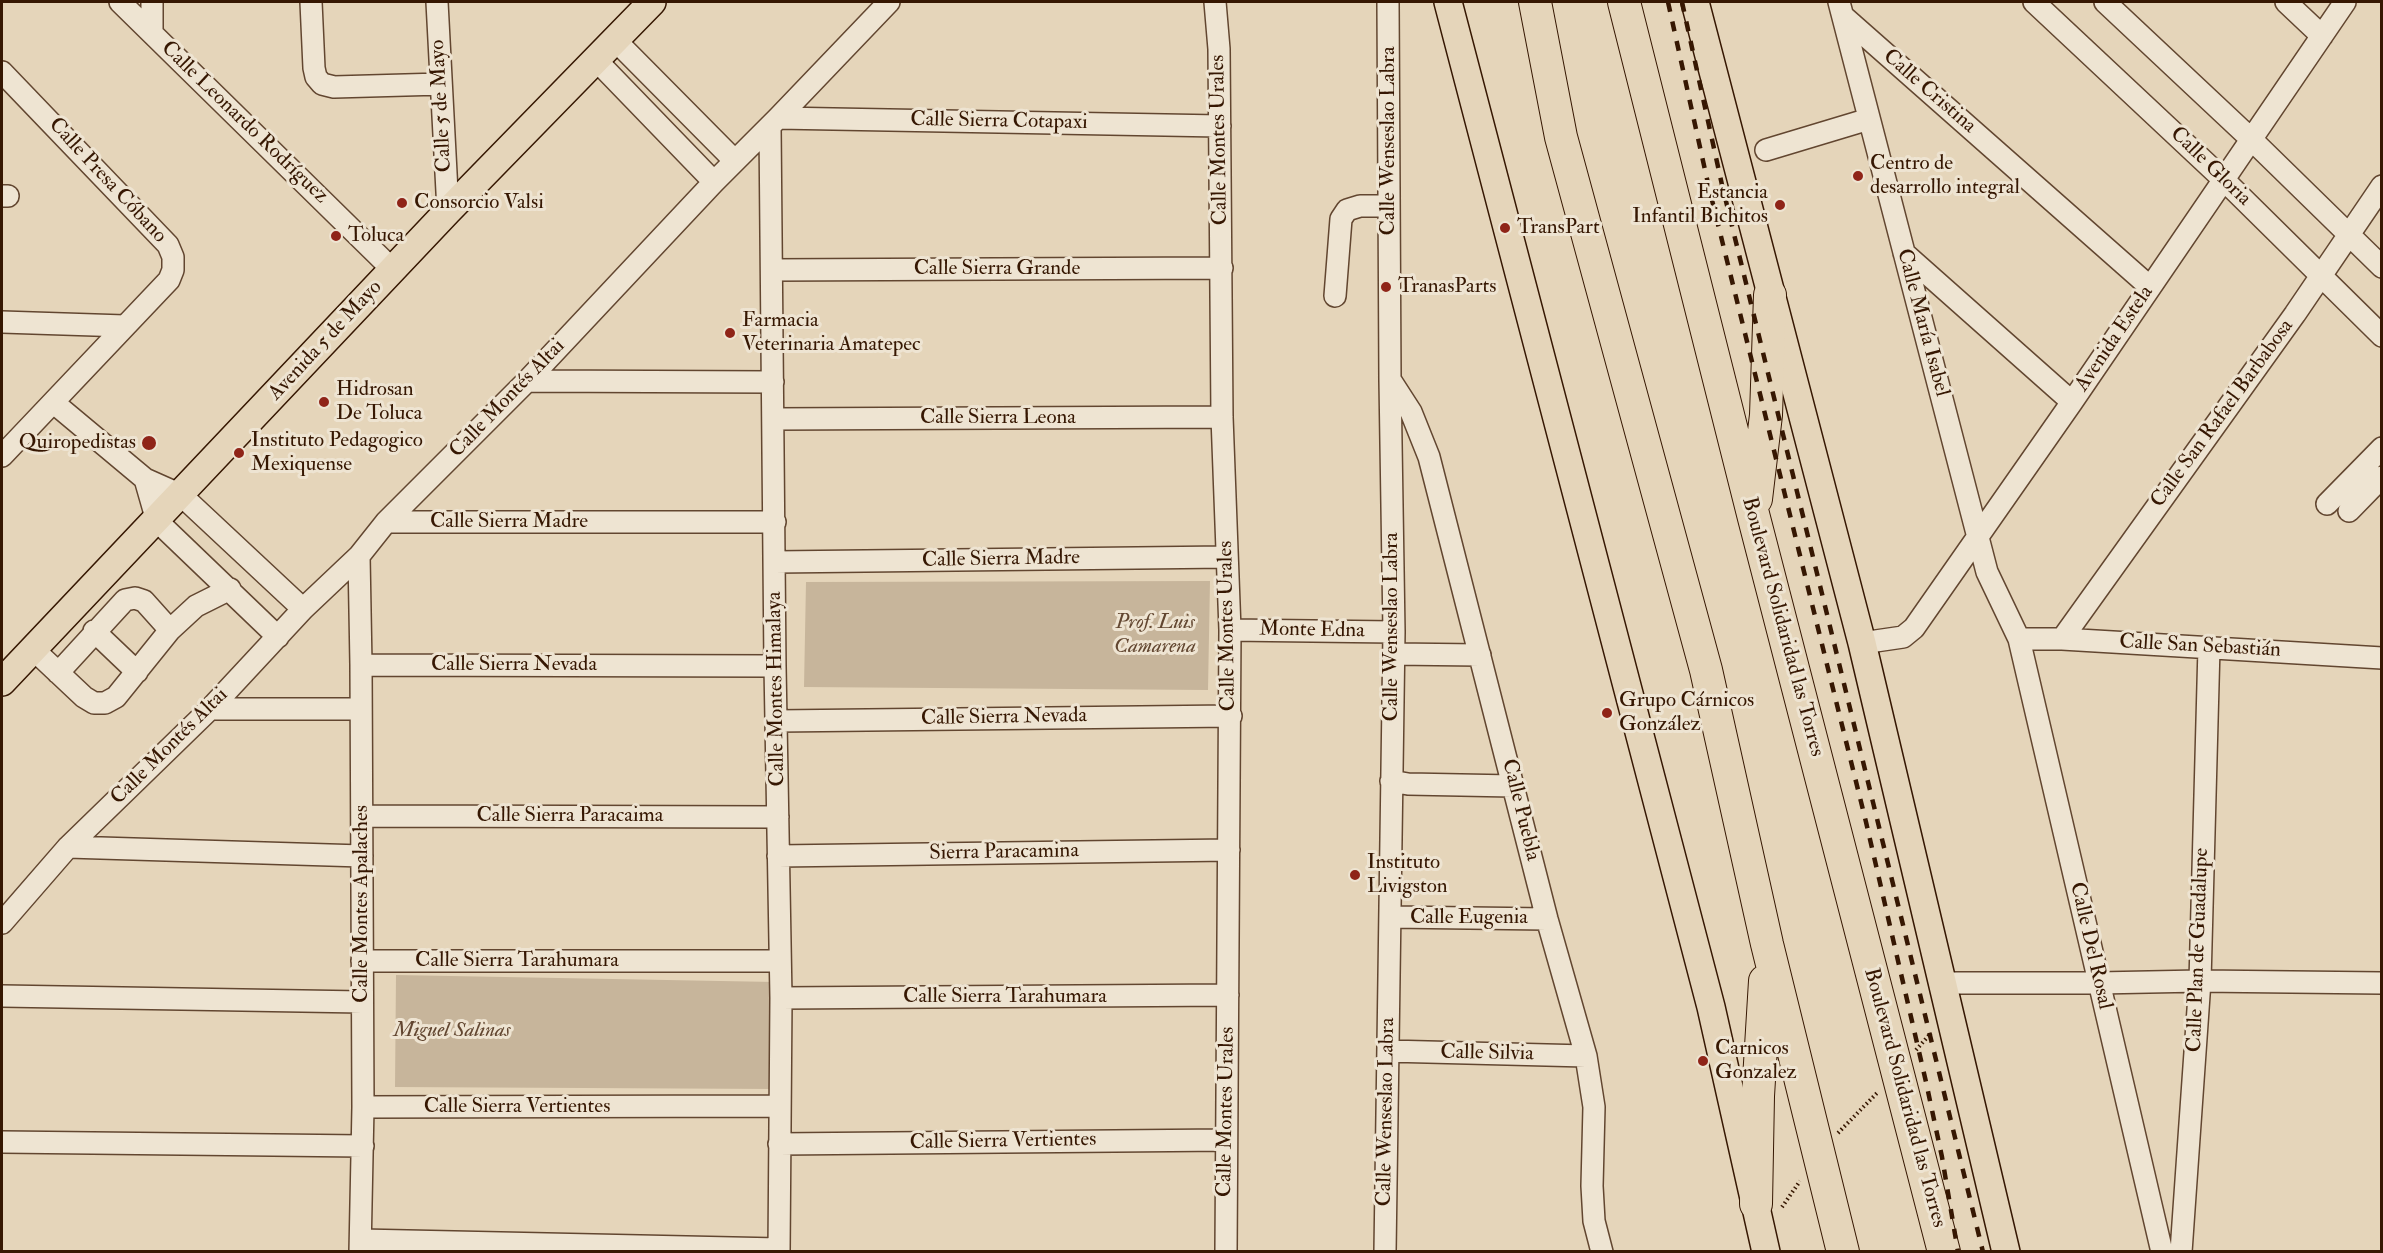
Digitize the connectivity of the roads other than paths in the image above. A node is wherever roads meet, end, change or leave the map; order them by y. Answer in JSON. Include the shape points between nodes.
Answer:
{"nodes":[{"id":1,"x":120,"y":2,"type":"edge"},
{"id":2,"x":152,"y":2,"type":"edge"},
{"id":3,"x":311,"y":2,"type":"edge"},
{"id":4,"x":437,"y":2,"type":"edge"},
{"id":5,"x":652,"y":2,"type":"edge"},
{"id":6,"x":889,"y":2,"type":"edge"},
{"id":7,"x":1215,"y":2,"type":"edge"},
{"id":8,"x":1388,"y":2,"type":"edge"},
{"id":9,"x":1448,"y":2,"type":"edge"},
{"id":10,"x":1518,"y":2,"type":"edge"},
{"id":11,"x":1535,"y":2,"type":"edge"},
{"id":12,"x":1624,"y":2,"type":"edge"},
{"id":13,"x":1695,"y":2,"type":"edge"},
{"id":14,"x":2034,"y":2,"type":"edge"},
{"id":15,"x":2105,"y":2,"type":"edge"},
{"id":16,"x":2286,"y":2,"type":"edge"},
{"id":17,"x":2345,"y":2,"type":"edge"},
{"id":18,"x":1841,"y":9,"type":"edge"},
{"id":19,"x":152,"y":33,"type":"junction"},
{"id":20,"x":2322,"y":36,"type":"junction"},
{"id":21,"x":615,"y":40,"type":"junction"},
{"id":22,"x":596,"y":60,"type":"junction"},
{"id":23,"x":2,"y":72,"type":"edge"},
{"id":24,"x":441,"y":84,"type":"junction"},
{"id":25,"x":1869,"y":119,"type":"junction"},
{"id":26,"x":774,"y":122,"type":"junction"},
{"id":27,"x":1220,"y":126,"type":"junction"},
{"id":28,"x":1561,"y":137,"type":"junction"},
{"id":29,"x":2251,"y":139,"type":"junction"},
{"id":30,"x":1766,"y":150,"type":"dead end"},
{"id":31,"x":735,"y":161,"type":"junction"},
{"id":32,"x":2224,"y":180,"type":"junction"},
{"id":33,"x":714,"y":182,"type":"junction"},
{"id":34,"x":2382,"y":186,"type":"edge"},
{"id":35,"x":1389,"y":206,"type":"junction"},
{"id":36,"x":448,"y":211,"type":"junction"},
{"id":37,"x":2349,"y":235,"type":"junction"},
{"id":38,"x":1904,"y":253,"type":"junction"},
{"id":39,"x":2382,"y":267,"type":"edge"},
{"id":40,"x":1222,"y":268,"type":"junction"},
{"id":41,"x":393,"y":270,"type":"junction"},
{"id":42,"x":772,"y":270,"type":"junction"},
{"id":43,"x":2321,"y":275,"type":"junction"},
{"id":44,"x":2150,"y":287,"type":"junction"},
{"id":45,"x":1770,"y":295,"type":"junction"},
{"id":46,"x":1335,"y":296,"type":"dead end"},
{"id":47,"x":2,"y":321,"type":"edge"},
{"id":48,"x":125,"y":326,"type":"junction"},
{"id":49,"x":2382,"y":336,"type":"edge"},
{"id":50,"x":1390,"y":380,"type":"junction"},
{"id":51,"x":527,"y":381,"type":"junction"},
{"id":52,"x":773,"y":382,"type":"junction"},
{"id":53,"x":2072,"y":402,"type":"junction"},
{"id":54,"x":54,"y":403,"type":"junction"},
{"id":55,"x":1222,"y":417,"type":"junction"},
{"id":56,"x":774,"y":419,"type":"junction"},
{"id":57,"x":2382,"y":448,"type":"edge"},
{"id":58,"x":2,"y":456,"type":"edge"},
{"id":59,"x":2382,"y":477,"type":"edge"},
{"id":60,"x":145,"y":479,"type":"junction"},
{"id":61,"x":181,"y":495,"type":"junction"},
{"id":62,"x":2327,"y":504,"type":"dead end"},
{"id":63,"x":2349,"y":511,"type":"dead end"},
{"id":64,"x":1754,"y":518,"type":"junction"},
{"id":65,"x":157,"y":521,"type":"junction"},
{"id":66,"x":386,"y":522,"type":"junction"},
{"id":67,"x":775,"y":522,"type":"junction"},
{"id":68,"x":1977,"y":536,"type":"junction"},
{"id":69,"x":358,"y":556,"type":"junction"},
{"id":70,"x":1227,"y":557,"type":"junction"},
{"id":71,"x":775,"y":562,"type":"junction"},
{"id":72,"x":212,"y":572,"type":"junction"},
{"id":73,"x":230,"y":589,"type":"junction"},
{"id":74,"x":196,"y":606,"type":"junction"},
{"id":75,"x":303,"y":609,"type":"junction"},
{"id":76,"x":170,"y":630,"type":"junction"},
{"id":77,"x":1230,"y":630,"type":"junction"},
{"id":78,"x":94,"y":632,"type":"junction"},
{"id":79,"x":1394,"y":632,"type":"junction"},
{"id":80,"x":278,"y":636,"type":"junction"},
{"id":81,"x":2019,"y":639,"type":"junction"},
{"id":82,"x":2062,"y":639,"type":"junction"},
{"id":83,"x":1862,"y":643,"type":"junction"},
{"id":84,"x":2209,"y":647,"type":"junction"},
{"id":85,"x":33,"y":649,"type":"junction"},
{"id":86,"x":1394,"y":654,"type":"junction"},
{"id":87,"x":1480,"y":655,"type":"junction"},
{"id":88,"x":2382,"y":658,"type":"edge"},
{"id":89,"x":361,"y":665,"type":"junction"},
{"id":90,"x":775,"y":666,"type":"junction"},
{"id":91,"x":137,"y":672,"type":"junction"},
{"id":92,"x":58,"y":673,"type":"junction"},
{"id":93,"x":2,"y":682,"type":"edge"},
{"id":94,"x":210,"y":709,"type":"junction"},
{"id":95,"x":361,"y":709,"type":"junction"},
{"id":96,"x":1231,"y":716,"type":"junction"},
{"id":97,"x":777,"y":721,"type":"junction"},
{"id":98,"x":1391,"y":781,"type":"junction"},
{"id":99,"x":1513,"y":786,"type":"junction"},
{"id":100,"x":362,"y":816,"type":"junction"},
{"id":101,"x":778,"y":817,"type":"junction"},
{"id":102,"x":68,"y":847,"type":"junction"},
{"id":103,"x":1229,"y":850,"type":"junction"},
{"id":104,"x":362,"y":856,"type":"junction"},
{"id":105,"x":778,"y":856,"type":"junction"},
{"id":106,"x":1391,"y":917,"type":"junction"},
{"id":107,"x":1547,"y":919,"type":"junction"},
{"id":108,"x":2,"y":923,"type":"edge"},
{"id":109,"x":1767,"y":944,"type":"junction"},
{"id":110,"x":362,"y":961,"type":"junction"},
{"id":111,"x":780,"y":961,"type":"junction"},
{"id":112,"x":2200,"y":981,"type":"junction"},
{"id":113,"x":1942,"y":982,"type":"junction"},
{"id":114,"x":2098,"y":983,"type":"junction"},
{"id":115,"x":2382,"y":983,"type":"edge"},
{"id":116,"x":1228,"y":995,"type":"junction"},
{"id":117,"x":2,"y":996,"type":"edge"},
{"id":118,"x":781,"y":998,"type":"junction"},
{"id":119,"x":362,"y":1002,"type":"junction"},
{"id":120,"x":1388,"y":1051,"type":"junction"},
{"id":121,"x":1586,"y":1056,"type":"junction"},
{"id":122,"x":779,"y":1106,"type":"junction"},
{"id":123,"x":363,"y":1107,"type":"junction"},
{"id":124,"x":1226,"y":1140,"type":"junction"},
{"id":125,"x":2,"y":1142,"type":"edge"},
{"id":126,"x":779,"y":1144,"type":"junction"},
{"id":127,"x":363,"y":1146,"type":"junction"},
{"id":128,"x":1756,"y":1204,"type":"junction"},
{"id":129,"x":1764,"y":1243,"type":"edge"},
{"id":130,"x":360,"y":1246,"type":"edge"},
{"id":131,"x":779,"y":1250,"type":"edge"},
{"id":132,"x":1226,"y":1251,"type":"edge"},
{"id":133,"x":1385,"y":1251,"type":"edge"},
{"id":134,"x":1602,"y":1251,"type":"edge"},
{"id":135,"x":1843,"y":1251,"type":"edge"},
{"id":136,"x":1944,"y":1251,"type":"edge"},
{"id":137,"x":2006,"y":1251,"type":"edge"},
{"id":138,"x":2162,"y":1251,"type":"edge"},
{"id":139,"x":2181,"y":1251,"type":"edge"}],
"edges":[{"from":1,"to":19,"type":"street","name":"Calle Leonardo Rodríguez"},
{"from":2,"to":19,"type":"street"},
{"from":3,"to":24,"type":"street","via":[[314,68],[322,84]]},
{"from":4,"to":24,"type":"street","name":"Calle 5 de Mayo"},
{"from":5,"to":21,"type":"main road","name":"Avenida 5 de Mayo"},
{"from":6,"to":26,"type":"street","name":"Calle Montés Altai"},
{"from":7,"to":27,"type":"street","name":"Calle Montes Urales"},
{"from":8,"to":35,"type":"street","name":"Calle Wenseslao Labra"},
{"from":9,"to":128,"type":"main road","via":[[1711,1007]]},
{"from":10,"to":28,"type":"highway"},
{"from":11,"to":28,"type":"highway"},
{"from":12,"to":64,"type":"highway","name":"Boulevard Solidaridad las Torres"},
{"from":13,"to":45,"type":"main road"},
{"from":14,"to":32,"type":"street","name":"Calle Gloria"},
{"from":15,"to":29,"type":"street"},
{"from":16,"to":20,"type":"street"},
{"from":17,"to":20,"type":"street","name":"Avenida Estela"},
{"from":18,"to":25,"type":"street","name":"Calle María Isabel"},
{"from":18,"to":44,"type":"street","name":"Calle Cristina"},
{"from":19,"to":41,"type":"street","name":"Calle Leonardo Rodríguez"},
{"from":20,"to":29,"type":"street","name":"Avenida Estela"},
{"from":21,"to":22,"type":"main road","name":"Avenida 5 de Mayo"},
{"from":21,"to":31,"type":"street"},
{"from":22,"to":33,"type":"street"},
{"from":22,"to":36,"type":"main road","name":"Avenida 5 de Mayo"},
{"from":23,"to":48,"type":"street","name":"Calle Presa Cóbano","via":[[168,245],[173,256],[169,280]]},
{"from":24,"to":36,"type":"street","name":"Calle 5 de Mayo"},
{"from":25,"to":30,"type":"street"},
{"from":25,"to":38,"type":"street","name":"Calle María Isabel"},
{"from":26,"to":27,"type":"street","name":"Calle Sierra Cotapaxi"},
{"from":26,"to":31,"type":"street","name":"Calle Montés Altai"},
{"from":26,"to":42,"type":"street","name":"Calle Montes Himalaya"},
{"from":27,"to":40,"type":"street","name":"Calle Montes Urales"},
{"from":28,"to":109,"type":"highway","via":[[1706,670]]},
{"from":29,"to":32,"type":"street","name":"Avenida Estela"},
{"from":29,"to":37,"type":"street"},
{"from":31,"to":33,"type":"street","name":"Calle Montés Altai"},
{"from":32,"to":43,"type":"street","name":"Calle Gloria"},
{"from":32,"to":44,"type":"street","name":"Avenida Estela"},
{"from":33,"to":51,"type":"street","name":"Calle Montés Altai"},
{"from":34,"to":37,"type":"street","name":"Calle San Rafael Barbabosa"},
{"from":35,"to":46,"type":"street","via":[[1360,206],[1347,210],[1341,219]]},
{"from":35,"to":50,"type":"street","name":"Calle Wenseslao Labra"},
{"from":36,"to":41,"type":"main road","name":"Avenida 5 de Mayo"},
{"from":37,"to":39,"type":"street"},
{"from":37,"to":43,"type":"street","name":"Calle San Rafael Barbabosa"},
{"from":38,"to":53,"type":"street"},
{"from":38,"to":68,"type":"street","name":"Calle María Isabel"},
{"from":40,"to":42,"type":"street","name":"Calle Sierra Grande"},
{"from":40,"to":55,"type":"street","name":"Calle Montes Urales"},
{"from":41,"to":61,"type":"main road","name":"Avenida 5 de Mayo"},
{"from":42,"to":52,"type":"street","name":"Calle Montes Himalaya"},
{"from":43,"to":49,"type":"street","name":"Calle Gloria"},
{"from":43,"to":82,"type":"street","name":"Calle San Rafael Barbabosa"},
{"from":44,"to":53,"type":"street","name":"Avenida Estela"},
{"from":45,"to":64,"type":"highway","via":[[1766,415]]},
{"from":45,"to":83,"type":"main road"},
{"from":47,"to":48,"type":"street"},
{"from":48,"to":54,"type":"street","name":"Calle Presa Cóbano"},
{"from":50,"to":79,"type":"street","name":"Calle Wenseslao Labra"},
{"from":50,"to":87,"type":"street","name":"Calle Puebla","via":[[1411,412],[1429,457]]},
{"from":51,"to":52,"type":"street"},
{"from":51,"to":66,"type":"street","name":"Calle Montés Altai"},
{"from":52,"to":56,"type":"street","name":"Calle Montes Himalaya"},
{"from":53,"to":68,"type":"street","name":"Avenida Estela"},
{"from":54,"to":58,"type":"street","name":"Calle Presa Cóbano"},
{"from":54,"to":60,"type":"street"},
{"from":55,"to":56,"type":"street","name":"Calle Sierra Leona"},
{"from":55,"to":70,"type":"street","name":"Calle Montes Urales"},
{"from":56,"to":67,"type":"street","name":"Calle Montes Himalaya"},
{"from":57,"to":62,"type":"street"},
{"from":59,"to":63,"type":"street"},
{"from":60,"to":61,"type":"street"},
{"from":60,"to":65,"type":"street"},
{"from":61,"to":65,"type":"main road","name":"Avenida 5 de Mayo"},
{"from":61,"to":75,"type":"street"},
{"from":64,"to":136,"type":"highway","name":"Boulevard Solidaridad las Torres"},
{"from":65,"to":72,"type":"street"},
{"from":65,"to":85,"type":"main road","name":"Avenida 5 de Mayo"},
{"from":66,"to":67,"type":"street","name":"Calle Sierra Madre"},
{"from":66,"to":69,"type":"street","name":"Calle Montés Altai"},
{"from":67,"to":71,"type":"street","name":"Calle Montes Himalaya"},
{"from":68,"to":81,"type":"street","name":"Calle María Isabel","via":[[1988,572]]},
{"from":68,"to":83,"type":"street","name":"Avenida Estela","via":[[1914,628],[1903,636]]},
{"from":69,"to":75,"type":"street","name":"Calle Montés Altai"},
{"from":69,"to":89,"type":"street","name":"Calle Montes Apalaches"},
{"from":70,"to":71,"type":"street","name":"Calle Sierra Madre"},
{"from":70,"to":77,"type":"street","name":"Calle Montes Urales"},
{"from":71,"to":90,"type":"street","name":"Calle Montes Himalaya"},
{"from":72,"to":73,"type":"street"},
{"from":72,"to":74,"type":"street"},
{"from":73,"to":74,"type":"street"},
{"from":73,"to":80,"type":"street"},
{"from":74,"to":76,"type":"street"},
{"from":75,"to":80,"type":"street","name":"Calle Montés Altai"},
{"from":76,"to":78,"type":"street","via":[[144,601],[135,598],[125,600]]},
{"from":76,"to":91,"type":"street"},
{"from":77,"to":79,"type":"street","name":"Monte Edna"},
{"from":77,"to":96,"type":"street","name":"Calle Montes Urales"},
{"from":78,"to":91,"type":"street"},
{"from":78,"to":92,"type":"street"},
{"from":79,"to":86,"type":"street","name":"Calle Wenseslao Labra"},
{"from":80,"to":94,"type":"street","name":"Calle Montés Altai"},
{"from":81,"to":82,"type":"street","name":"Calle San Sebastián"},
{"from":81,"to":114,"type":"street","name":"Calle Del Rosal"},
{"from":82,"to":84,"type":"street","name":"Calle San Sebastián"},
{"from":83,"to":113,"type":"main road"},
{"from":84,"to":88,"type":"street","name":"Calle San Sebastián"},
{"from":84,"to":112,"type":"street","name":"Calle Plan de Guadalupe"},
{"from":85,"to":92,"type":"street"},
{"from":85,"to":93,"type":"main road","name":"Avenida 5 de Mayo"},
{"from":86,"to":87,"type":"street"},
{"from":86,"to":98,"type":"street","name":"Calle Wenseslao Labra"},
{"from":87,"to":99,"type":"street","name":"Calle Puebla"},
{"from":89,"to":90,"type":"street","name":"Calle Sierra Nevada"},
{"from":89,"to":95,"type":"street","name":"Calle Montes Apalaches"},
{"from":90,"to":97,"type":"street","name":"Calle Montes Himalaya"},
{"from":91,"to":92,"type":"street","via":[[116,698],[105,703],[84,698]]},
{"from":94,"to":95,"type":"street"},
{"from":94,"to":102,"type":"street","name":"Calle Montés Altai"},
{"from":95,"to":100,"type":"street","name":"Calle Montes Apalaches"},
{"from":96,"to":97,"type":"street","name":"Calle Sierra Nevada"},
{"from":96,"to":103,"type":"street","name":"Calle Montes Urales"},
{"from":97,"to":101,"type":"street","name":"Calle Montes Himalaya"},
{"from":98,"to":99,"type":"street"},
{"from":98,"to":106,"type":"street","name":"Calle Wenseslao Labra"},
{"from":99,"to":107,"type":"street","name":"Calle Puebla"},
{"from":100,"to":101,"type":"street","name":"Calle Sierra Paracaima"},
{"from":100,"to":104,"type":"street","name":"Calle Montes Apalaches"},
{"from":101,"to":105,"type":"street","name":"Calle Montes Himalaya"},
{"from":102,"to":104,"type":"street"},
{"from":102,"to":108,"type":"street","name":"Calle Montés Altai"},
{"from":103,"to":105,"type":"street","name":"Sierra Paracamina"},
{"from":103,"to":116,"type":"street","name":"Calle Montes Urales"},
{"from":104,"to":110,"type":"street","name":"Calle Montes Apalaches"},
{"from":105,"to":111,"type":"street","name":"Calle Montes Himalaya"},
{"from":106,"to":107,"type":"street","name":"Calle Eugenia"},
{"from":106,"to":120,"type":"street","name":"Calle Wenseslao Labra"},
{"from":107,"to":121,"type":"street","name":"Calle Puebla"},
{"from":109,"to":128,"type":"highway"},
{"from":109,"to":135,"type":"highway"},
{"from":110,"to":111,"type":"street","name":"Calle Sierra Tarahumara"},
{"from":110,"to":119,"type":"street","name":"Calle Montes Apalaches"},
{"from":111,"to":118,"type":"street","name":"Calle Montes Himalaya"},
{"from":112,"to":114,"type":"street"},
{"from":112,"to":115,"type":"street"},
{"from":112,"to":139,"type":"street","name":"Calle Plan de Guadalupe"},
{"from":113,"to":114,"type":"street"},
{"from":113,"to":137,"type":"main road"},
{"from":114,"to":138,"type":"street","name":"Calle Del Rosal"},
{"from":116,"to":118,"type":"street","name":"Calle Sierra Tarahumara"},
{"from":116,"to":124,"type":"street","name":"Calle Montes Urales"},
{"from":117,"to":119,"type":"street"},
{"from":118,"to":122,"type":"street","name":"Calle Montes Himalaya"},
{"from":119,"to":123,"type":"street","name":"Calle Montes Apalaches"},
{"from":120,"to":121,"type":"street","name":"Calle Silvia"},
{"from":120,"to":133,"type":"street","name":"Calle Wenseslao Labra"},
{"from":121,"to":134,"type":"street","name":"Calle Puebla","via":[[1594,1107],[1594,1221]]},
{"from":122,"to":123,"type":"street","name":"Calle Sierra Vertientes"},
{"from":122,"to":126,"type":"street","name":"Calle Montes Himalaya"},
{"from":123,"to":127,"type":"street","name":"Calle Montes Apalaches"},
{"from":124,"to":126,"type":"street","name":"Calle Sierra Vertientes"},
{"from":124,"to":132,"type":"street","name":"Calle Montes Urales"},
{"from":125,"to":127,"type":"street"},
{"from":126,"to":131,"type":"street","name":"Calle Montes Himalaya"},
{"from":127,"to":130,"type":"street","name":"Calle Montes Apalaches"},
{"from":128,"to":129,"type":"main road"},
{"from":130,"to":131,"type":"street"}]}
